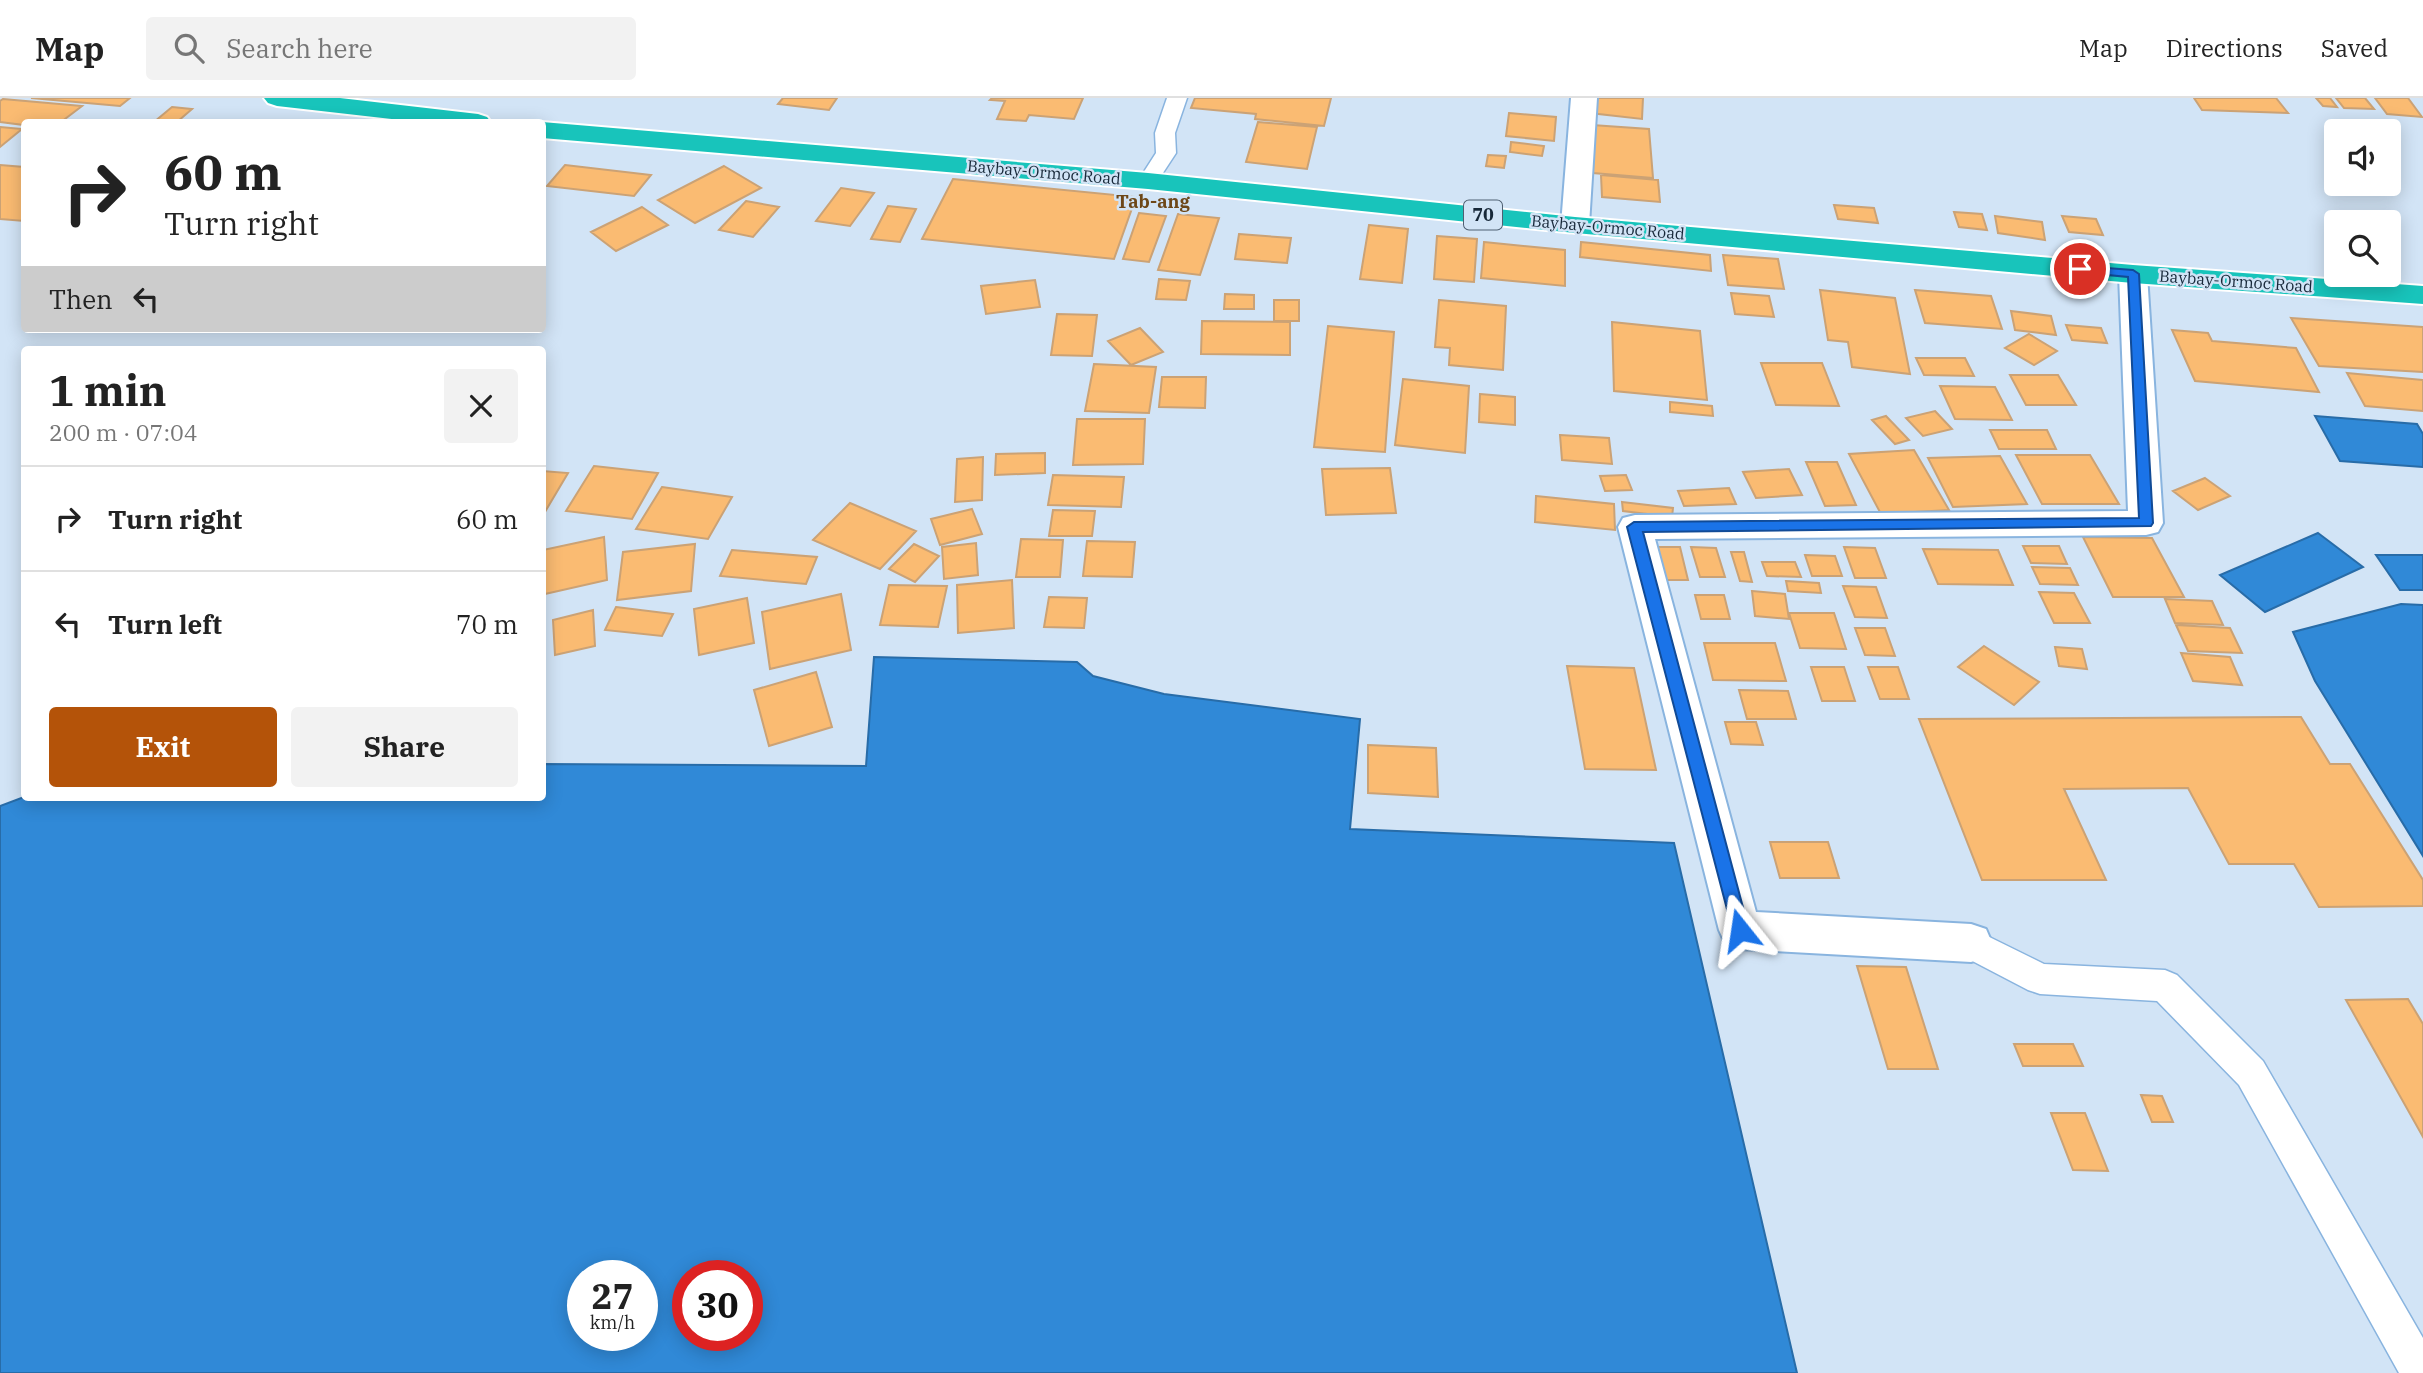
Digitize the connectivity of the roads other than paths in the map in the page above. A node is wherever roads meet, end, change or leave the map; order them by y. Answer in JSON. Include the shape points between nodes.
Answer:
{"nodes":[{"id":1,"x":277,"y":98,"type":"edge"},
{"id":2,"x":1177,"y":98,"type":"edge"},
{"id":3,"x":1584,"y":98,"type":"edge"},
{"id":4,"x":453,"y":119,"type":"edge"},
{"id":5,"x":546,"y":130,"type":"edge"},
{"id":6,"x":1148,"y":181,"type":"junction"},
{"id":7,"x":1575,"y":225,"type":"junction"},
{"id":8,"x":2133,"y":274,"type":"junction"},
{"id":9,"x":2423,"y":295,"type":"edge"},
{"id":10,"x":1971,"y":943,"type":"joint"},
{"id":11,"x":2421,"y":1373,"type":"edge"}],
"edges":[{"from":1,"to":4,"type":"highway"},
{"from":2,"to":6,"type":"lane","via":[[1165,133],[1166,153]]},
{"from":3,"to":7,"type":"street"},
{"from":5,"to":6,"type":"highway","name":"Baybay-Ormoc Road","number":"70"},
{"from":6,"to":7,"type":"highway","name":"Baybay-Ormoc Road","number":"70"},
{"from":7,"to":8,"type":"highway","name":"Baybay-Ormoc Road","number":"70"},
{"from":8,"to":9,"type":"highway","name":"Baybay-Ormoc Road","number":"70"},
{"from":8,"to":10,"type":"street","via":[[2146,523],[1634,527],[1740,930]]},
{"from":10,"to":11,"type":"lane","via":[[2040,979],[2165,986],[2251,1073]]}]}
